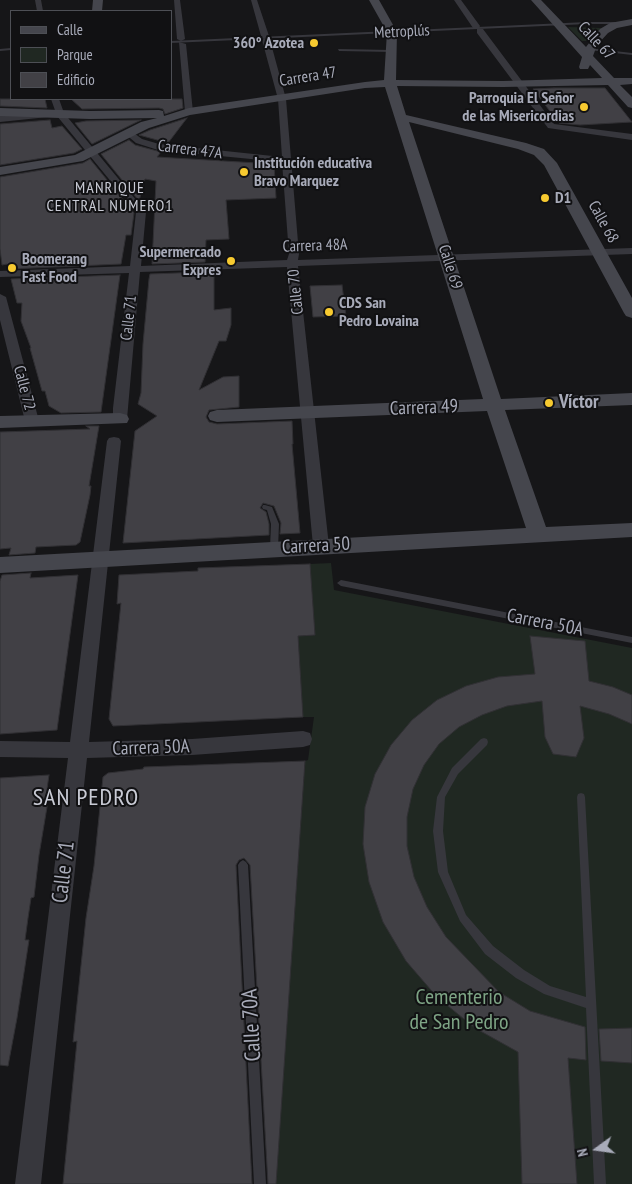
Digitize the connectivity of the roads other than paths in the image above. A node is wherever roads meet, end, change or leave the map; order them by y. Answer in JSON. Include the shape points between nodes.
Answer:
{"nodes":[{"id":1,"x":177,"y":0,"type":"edge"},
{"id":2,"x":254,"y":0,"type":"edge"},
{"id":3,"x":374,"y":0,"type":"edge"},
{"id":4,"x":457,"y":0,"type":"edge"},
{"id":5,"x":536,"y":0,"type":"edge"},
{"id":6,"x":629,"y":23,"type":"edge"},
{"id":7,"x":560,"y":25,"type":"junction"},
{"id":8,"x":611,"y":26,"type":"junction"},
{"id":9,"x":632,"y":27,"type":"edge"},
{"id":10,"x":392,"y":32,"type":"junction"},
{"id":11,"x":172,"y":42,"type":"edge"},
{"id":12,"x":339,"y":50,"type":"dead end"},
{"id":13,"x":392,"y":51,"type":"junction"},
{"id":14,"x":589,"y":53,"type":"junction"},
{"id":15,"x":632,"y":54,"type":"edge"},
{"id":16,"x":610,"y":81,"type":"junction"},
{"id":17,"x":632,"y":81,"type":"edge"},
{"id":18,"x":577,"y":82,"type":"junction"},
{"id":19,"x":390,"y":83,"type":"junction"},
{"id":20,"x":520,"y":84,"type":"junction"},
{"id":21,"x":282,"y":99,"type":"junction"},
{"id":22,"x":55,"y":100,"type":"edge"},
{"id":23,"x":77,"y":102,"type":"dead end"},
{"id":24,"x":632,"y":104,"type":"edge"},
{"id":25,"x":0,"y":112,"type":"edge"},
{"id":26,"x":189,"y":112,"type":"junction"},
{"id":27,"x":60,"y":114,"type":"junction"},
{"id":28,"x":401,"y":117,"type":"junction"},
{"id":29,"x":0,"y":119,"type":"edge"},
{"id":30,"x":128,"y":133,"type":"junction"},
{"id":31,"x":632,"y":137,"type":"edge"},
{"id":32,"x":92,"y":152,"type":"junction"},
{"id":33,"x":286,"y":160,"type":"junction"},
{"id":34,"x":0,"y":171,"type":"edge"},
{"id":35,"x":632,"y":251,"type":"edge"},
{"id":36,"x":600,"y":252,"type":"junction"},
{"id":37,"x":446,"y":258,"type":"junction"},
{"id":38,"x":292,"y":263,"type":"junction"},
{"id":39,"x":135,"y":269,"type":"junction"},
{"id":40,"x":0,"y":274,"type":"edge"},
{"id":41,"x":0,"y":297,"type":"edge"},
{"id":42,"x":632,"y":313,"type":"edge"},
{"id":43,"x":632,"y":399,"type":"edge"},
{"id":44,"x":495,"y":405,"type":"junction"},
{"id":45,"x":308,"y":413,"type":"junction"},
{"id":46,"x":217,"y":416,"type":"dead end"},
{"id":47,"x":120,"y":418,"type":"joint"},
{"id":48,"x":32,"y":420,"type":"junction"},
{"id":49,"x":0,"y":422,"type":"edge"},
{"id":50,"x":114,"y":441,"type":"dead end"},
{"id":51,"x":265,"y":507,"type":"dead end"},
{"id":52,"x":632,"y":530,"type":"edge"},
{"id":53,"x":538,"y":534,"type":"junction"},
{"id":54,"x":321,"y":546,"type":"junction"},
{"id":55,"x":274,"y":549,"type":"junction"},
{"id":56,"x":100,"y":560,"type":"junction"},
{"id":57,"x":0,"y":565,"type":"edge"},
{"id":58,"x":341,"y":584,"type":"dead end"},
{"id":59,"x":632,"y":640,"type":"edge"},
{"id":60,"x":303,"y":739,"type":"dead end"},
{"id":61,"x":484,"y":742,"type":"dead end"},
{"id":62,"x":0,"y":749,"type":"edge"},
{"id":63,"x":78,"y":750,"type":"junction"},
{"id":64,"x":581,"y":797,"type":"dead end"},
{"id":65,"x":243,"y":865,"type":"dead end"},
{"id":66,"x":591,"y":1004,"type":"junction"},
{"id":67,"x":28,"y":1184,"type":"edge"},
{"id":68,"x":260,"y":1184,"type":"edge"},
{"id":69,"x":600,"y":1184,"type":"edge"}],
"edges":[{"from":1,"to":26,"type":"street"},
{"from":2,"to":21,"type":"street","name":"Calle 70"},
{"from":3,"to":10,"type":"street","name":"Calle 69"},
{"from":4,"to":20,"type":"street"},
{"from":5,"to":7,"type":"street","name":"Calle 67"},
{"from":6,"to":7,"type":"lane","name":"Metroplús"},
{"from":6,"to":8,"type":"street"},
{"from":7,"to":8,"type":"lane"},
{"from":7,"to":10,"type":"lane","name":"Metroplús"},
{"from":7,"to":14,"type":"street","name":"Calle 67"},
{"from":8,"to":9,"type":"lane"},
{"from":8,"to":14,"type":"street","via":[[595,40]]},
{"from":10,"to":11,"type":"lane","name":"Metroplús"},
{"from":10,"to":13,"type":"street","name":"Calle 69"},
{"from":12,"to":13,"type":"lane"},
{"from":13,"to":19,"type":"street","name":"Calle 69"},
{"from":14,"to":15,"type":"lane"},
{"from":14,"to":16,"type":"street","name":"Calle 67"},
{"from":14,"to":18,"type":"street"},
{"from":16,"to":17,"type":"street","name":"Carrera 47"},
{"from":16,"to":18,"type":"street","name":"Carrera 47"},
{"from":16,"to":24,"type":"street","name":"Calle 67"},
{"from":18,"to":20,"type":"street","name":"Carrera 47"},
{"from":19,"to":20,"type":"street","name":"Carrera 47"},
{"from":19,"to":21,"type":"street","name":"Carrera 47"},
{"from":19,"to":28,"type":"street","name":"Calle 69"},
{"from":20,"to":31,"type":"street","via":[[551,126]]},
{"from":21,"to":26,"type":"street","name":"Carrera 47"},
{"from":21,"to":33,"type":"street","name":"Calle 70"},
{"from":22,"to":27,"type":"street"},
{"from":23,"to":27,"type":"street"},
{"from":25,"to":27,"type":"street"},
{"from":26,"to":27,"type":"street"},
{"from":26,"to":30,"type":"street","name":"Carrera 47"},
{"from":27,"to":29,"type":"street"},
{"from":27,"to":32,"type":"street"},
{"from":28,"to":36,"type":"street","name":"Calle 68","via":[[539,152],[550,163]]},
{"from":28,"to":37,"type":"street","name":"Calle 69"},
{"from":30,"to":32,"type":"street","name":"Carrera 47"},
{"from":30,"to":33,"type":"street","name":"Carrera 47A","via":[[139,141],[163,148]]},
{"from":32,"to":34,"type":"street","name":"Carrera 47","via":[[78,158]]},
{"from":32,"to":39,"type":"street","name":"Calle 71","via":[[139,208],[142,217]]},
{"from":33,"to":38,"type":"street","name":"Calle 70","via":[[294,254]]},
{"from":35,"to":36,"type":"street","name":"Carrera 48A"},
{"from":36,"to":37,"type":"street","name":"Carrera 48A"},
{"from":36,"to":42,"type":"street","name":"Calle 68"},
{"from":37,"to":38,"type":"street","name":"Carrera 48A"},
{"from":37,"to":44,"type":"street","name":"Calle 69"},
{"from":38,"to":39,"type":"street","name":"Carrera 48A"},
{"from":38,"to":45,"type":"street","name":"Calle 70"},
{"from":39,"to":40,"type":"street","name":"Carrera 48A"},
{"from":39,"to":47,"type":"street","name":"Calle 71"},
{"from":41,"to":48,"type":"street","name":"Calle 72"},
{"from":43,"to":44,"type":"street","name":"Carrera 49"},
{"from":44,"to":45,"type":"street","name":"Carrera 49"},
{"from":44,"to":53,"type":"street","name":"Calle 69"},
{"from":45,"to":46,"type":"street","name":"Carrera 49"},
{"from":45,"to":54,"type":"street","name":"Calle 70"},
{"from":47,"to":48,"type":"street"},
{"from":48,"to":49,"type":"street"},
{"from":50,"to":56,"type":"street","name":"Calle 71"},
{"from":51,"to":55,"type":"lane","via":[[270,509],[276,524]]},
{"from":52,"to":53,"type":"street","name":"Carrera 50"},
{"from":53,"to":54,"type":"street","name":"Carrera 50"},
{"from":54,"to":55,"type":"street","name":"Carrera 50"},
{"from":55,"to":56,"type":"street","name":"Carrera 50"},
{"from":56,"to":57,"type":"street","name":"Carrera 50"},
{"from":56,"to":63,"type":"street","name":"Calle 71"},
{"from":58,"to":59,"type":"lane","name":"Carrera 50A"},
{"from":60,"to":63,"type":"street","name":"Carrera 50A","via":[[192,747]]},
{"from":61,"to":66,"type":"lane","via":[[455,771],[441,797],[438,831],[443,872],[463,918],[489,950],[548,990]]},
{"from":62,"to":63,"type":"street","name":"Carrera 50A"},
{"from":63,"to":67,"type":"street","name":"Calle 71"},
{"from":64,"to":66,"type":"lane"},
{"from":65,"to":68,"type":"lane","name":"Calle 70A"},
{"from":66,"to":69,"type":"lane"}]}
